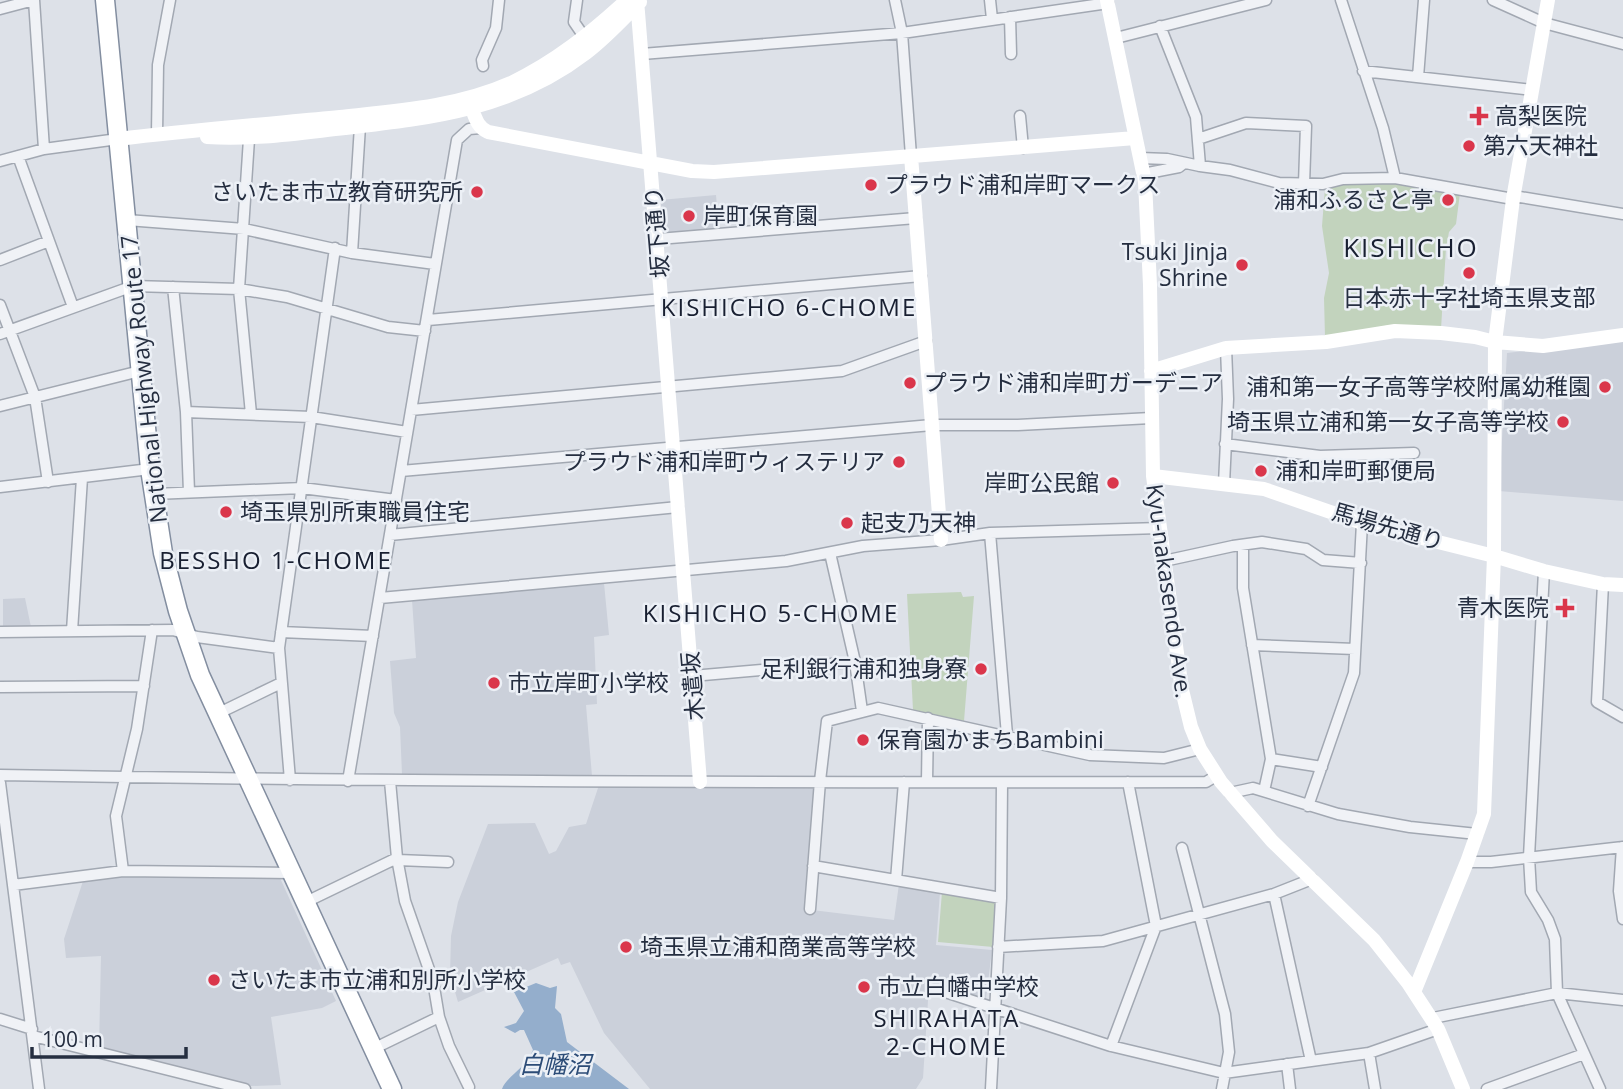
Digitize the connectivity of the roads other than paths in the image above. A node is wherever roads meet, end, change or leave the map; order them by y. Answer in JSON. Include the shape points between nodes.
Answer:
{"nodes":[{"id":1,"x":34,"y":0,"type":"edge"},
{"id":2,"x":105,"y":0,"type":"edge"},
{"id":3,"x":170,"y":0,"type":"edge"},
{"id":4,"x":499,"y":0,"type":"edge"},
{"id":5,"x":577,"y":0,"type":"edge"},
{"id":6,"x":895,"y":0,"type":"edge"},
{"id":7,"x":990,"y":0,"type":"edge"},
{"id":8,"x":1266,"y":0,"type":"edge"},
{"id":9,"x":1341,"y":0,"type":"edge"},
{"id":10,"x":1424,"y":0,"type":"edge"},
{"id":11,"x":1493,"y":0,"type":"edge"},
{"id":12,"x":1548,"y":0,"type":"edge"},
{"id":13,"x":636,"y":1,"type":"edge"},
{"id":14,"x":1107,"y":1,"type":"edge"},
{"id":15,"x":0,"y":9,"type":"edge"},
{"id":16,"x":1010,"y":17,"type":"junction"},
{"id":17,"x":992,"y":19,"type":"junction"},
{"id":18,"x":1544,"y":23,"type":"junction"},
{"id":19,"x":1160,"y":26,"type":"junction"},
{"id":20,"x":902,"y":33,"type":"junction"},
{"id":21,"x":1116,"y":37,"type":"junction"},
{"id":22,"x":585,"y":38,"type":"junction"},
{"id":23,"x":1623,"y":44,"type":"edge"},
{"id":24,"x":642,"y":54,"type":"junction"},
{"id":25,"x":1011,"y":54,"type":"dead end"},
{"id":26,"x":483,"y":66,"type":"dead end"},
{"id":27,"x":1363,"y":71,"type":"junction"},
{"id":28,"x":1418,"y":77,"type":"junction"},
{"id":29,"x":1532,"y":90,"type":"junction"},
{"id":30,"x":472,"y":109,"type":"junction"},
{"id":31,"x":1020,"y":116,"type":"dead end"},
{"id":32,"x":360,"y":126,"type":"junction"},
{"id":33,"x":481,"y":128,"type":"junction"},
{"id":34,"x":157,"y":134,"type":"junction"},
{"id":35,"x":1135,"y":138,"type":"junction"},
{"id":36,"x":118,"y":139,"type":"junction"},
{"id":37,"x":248,"y":139,"type":"junction"},
{"id":38,"x":1198,"y":139,"type":"junction"},
{"id":39,"x":1023,"y":148,"type":"junction"},
{"id":40,"x":44,"y":149,"type":"junction"},
{"id":41,"x":18,"y":156,"type":"junction"},
{"id":42,"x":911,"y":156,"type":"junction"},
{"id":43,"x":1140,"y":158,"type":"junction"},
{"id":44,"x":0,"y":162,"type":"edge"},
{"id":45,"x":651,"y":163,"type":"junction"},
{"id":46,"x":1185,"y":163,"type":"junction"},
{"id":47,"x":1200,"y":166,"type":"junction"},
{"id":48,"x":1143,"y":174,"type":"junction"},
{"id":49,"x":1395,"y":178,"type":"junction"},
{"id":50,"x":1304,"y":184,"type":"junction"},
{"id":51,"x":1513,"y":197,"type":"junction"},
{"id":52,"x":1623,"y":214,"type":"edge"},
{"id":53,"x":916,"y":218,"type":"junction"},
{"id":54,"x":127,"y":219,"type":"junction"},
{"id":55,"x":244,"y":229,"type":"junction"},
{"id":56,"x":658,"y":239,"type":"junction"},
{"id":57,"x":49,"y":242,"type":"junction"},
{"id":58,"x":335,"y":248,"type":"junction"},
{"id":59,"x":352,"y":253,"type":"junction"},
{"id":60,"x":0,"y":260,"type":"edge"},
{"id":61,"x":435,"y":264,"type":"junction"},
{"id":62,"x":921,"y":276,"type":"junction"},
{"id":63,"x":133,"y":286,"type":"junction"},
{"id":64,"x":173,"y":287,"type":"junction"},
{"id":65,"x":239,"y":289,"type":"junction"},
{"id":66,"x":662,"y":300,"type":"junction"},
{"id":67,"x":0,"y":305,"type":"edge"},
{"id":68,"x":73,"y":307,"type":"junction"},
{"id":69,"x":325,"y":310,"type":"junction"},
{"id":70,"x":427,"y":326,"type":"junction"},
{"id":71,"x":5,"y":332,"type":"edge"},
{"id":72,"x":1623,"y":335,"type":"edge"},
{"id":73,"x":926,"y":341,"type":"junction"},
{"id":74,"x":1495,"y":342,"type":"junction"},
{"id":75,"x":1226,"y":348,"type":"junction"},
{"id":76,"x":140,"y":371,"type":"junction"},
{"id":77,"x":1151,"y":371,"type":"junction"},
{"id":78,"x":669,"y":388,"type":"junction"},
{"id":79,"x":35,"y":397,"type":"junction"},
{"id":80,"x":0,"y":406,"type":"edge"},
{"id":81,"x":411,"y":410,"type":"junction"},
{"id":82,"x":186,"y":412,"type":"junction"},
{"id":83,"x":251,"y":414,"type":"junction"},
{"id":84,"x":311,"y":417,"type":"junction"},
{"id":85,"x":1151,"y":418,"type":"junction"},
{"id":86,"x":932,"y":425,"type":"junction"},
{"id":87,"x":407,"y":432,"type":"junction"},
{"id":88,"x":1225,"y":444,"type":"junction"},
{"id":89,"x":674,"y":447,"type":"junction"},
{"id":90,"x":1414,"y":453,"type":"dead end"},
{"id":91,"x":150,"y":469,"type":"junction"},
{"id":92,"x":401,"y":471,"type":"junction"},
{"id":93,"x":1153,"y":476,"type":"junction"},
{"id":94,"x":82,"y":478,"type":"junction"},
{"id":95,"x":48,"y":482,"type":"junction"},
{"id":96,"x":1224,"y":484,"type":"junction"},
{"id":97,"x":0,"y":487,"type":"edge"},
{"id":98,"x":302,"y":488,"type":"junction"},
{"id":99,"x":189,"y":492,"type":"junction"},
{"id":100,"x":154,"y":494,"type":"junction"},
{"id":101,"x":396,"y":500,"type":"junction"},
{"id":102,"x":678,"y":507,"type":"junction"},
{"id":103,"x":1362,"y":523,"type":"junction"},
{"id":104,"x":1160,"y":528,"type":"junction"},
{"id":105,"x":990,"y":533,"type":"junction"},
{"id":106,"x":390,"y":535,"type":"junction"},
{"id":107,"x":941,"y":540,"type":"junction"},
{"id":108,"x":1243,"y":545,"type":"junction"},
{"id":109,"x":830,"y":553,"type":"junction"},
{"id":110,"x":1494,"y":556,"type":"junction"},
{"id":111,"x":1164,"y":561,"type":"junction"},
{"id":112,"x":1361,"y":563,"type":"junction"},
{"id":113,"x":683,"y":570,"type":"junction"},
{"id":114,"x":1544,"y":571,"type":"junction"},
{"id":115,"x":1602,"y":584,"type":"junction"},
{"id":116,"x":1623,"y":584,"type":"edge"},
{"id":117,"x":380,"y":598,"type":"junction"},
{"id":118,"x":152,"y":630,"type":"junction"},
{"id":119,"x":72,"y":631,"type":"junction"},
{"id":120,"x":0,"y":632,"type":"edge"},
{"id":121,"x":281,"y":632,"type":"junction"},
{"id":122,"x":186,"y":634,"type":"junction"},
{"id":123,"x":373,"y":636,"type":"junction"},
{"id":124,"x":1252,"y":645,"type":"junction"},
{"id":125,"x":279,"y":648,"type":"junction"},
{"id":126,"x":1355,"y":649,"type":"junction"},
{"id":127,"x":855,"y":662,"type":"junction"},
{"id":128,"x":692,"y":676,"type":"junction"},
{"id":129,"x":281,"y":683,"type":"junction"},
{"id":130,"x":144,"y":686,"type":"junction"},
{"id":131,"x":0,"y":687,"type":"edge"},
{"id":132,"x":862,"y":711,"type":"junction"},
{"id":133,"x":217,"y":714,"type":"junction"},
{"id":134,"x":1623,"y":717,"type":"edge"},
{"id":135,"x":928,"y":718,"type":"junction"},
{"id":136,"x":1007,"y":735,"type":"junction"},
{"id":137,"x":1200,"y":750,"type":"junction"},
{"id":138,"x":1271,"y":759,"type":"junction"},
{"id":139,"x":1322,"y":767,"type":"junction"},
{"id":140,"x":0,"y":775,"type":"edge"},
{"id":141,"x":1216,"y":776,"type":"junction"},
{"id":142,"x":126,"y":777,"type":"junction"},
{"id":143,"x":249,"y":780,"type":"junction"},
{"id":144,"x":290,"y":780,"type":"junction"},
{"id":145,"x":348,"y":781,"type":"junction"},
{"id":146,"x":390,"y":781,"type":"junction"},
{"id":147,"x":820,"y":781,"type":"junction"},
{"id":148,"x":700,"y":782,"type":"junction"},
{"id":149,"x":904,"y":782,"type":"junction"},
{"id":150,"x":927,"y":782,"type":"junction"},
{"id":151,"x":1128,"y":782,"type":"junction"},
{"id":152,"x":0,"y":783,"type":"edge"},
{"id":153,"x":1002,"y":783,"type":"junction"},
{"id":154,"x":1264,"y":791,"type":"junction"},
{"id":155,"x":1230,"y":793,"type":"junction"},
{"id":156,"x":1308,"y":806,"type":"junction"},
{"id":157,"x":1477,"y":834,"type":"junction"},
{"id":158,"x":1622,"y":847,"type":"edge"},
{"id":159,"x":1182,"y":849,"type":"dead end"},
{"id":160,"x":4,"y":857,"type":"edge"},
{"id":161,"x":1529,"y":857,"type":"junction"},
{"id":162,"x":397,"y":859,"type":"junction"},
{"id":163,"x":448,"y":862,"type":"dead end"},
{"id":164,"x":1467,"y":862,"type":"junction"},
{"id":165,"x":813,"y":866,"type":"junction"},
{"id":166,"x":123,"y":872,"type":"junction"},
{"id":167,"x":291,"y":873,"type":"junction"},
{"id":168,"x":1312,"y":879,"type":"junction"},
{"id":169,"x":896,"y":880,"type":"junction"},
{"id":170,"x":13,"y":885,"type":"junction"},
{"id":171,"x":1274,"y":894,"type":"junction"},
{"id":172,"x":1001,"y":898,"type":"junction"},
{"id":173,"x":306,"y":902,"type":"junction"},
{"id":174,"x":810,"y":909,"type":"dead end"},
{"id":175,"x":1200,"y":915,"type":"junction"},
{"id":176,"x":1623,"y":919,"type":"edge"},
{"id":177,"x":1156,"y":926,"type":"junction"},
{"id":178,"x":998,"y":947,"type":"junction"},
{"id":179,"x":936,"y":989,"type":"dead end"},
{"id":180,"x":1414,"y":992,"type":"junction"},
{"id":181,"x":1557,"y":993,"type":"junction"},
{"id":182,"x":1623,"y":1000,"type":"edge"},
{"id":183,"x":994,"y":1007,"type":"junction"},
{"id":184,"x":439,"y":1017,"type":"junction"},
{"id":185,"x":0,"y":1019,"type":"edge"},
{"id":186,"x":1436,"y":1024,"type":"junction"},
{"id":187,"x":32,"y":1032,"type":"junction"},
{"id":188,"x":1111,"y":1046,"type":"junction"},
{"id":189,"x":373,"y":1049,"type":"junction"},
{"id":190,"x":1369,"y":1053,"type":"junction"},
{"id":191,"x":1584,"y":1054,"type":"junction"},
{"id":192,"x":1311,"y":1061,"type":"junction"},
{"id":193,"x":1287,"y":1064,"type":"junction"},
{"id":194,"x":1224,"y":1073,"type":"junction"},
{"id":195,"x":469,"y":1087,"type":"edge"},
{"id":196,"x":388,"y":1088,"type":"edge"},
{"id":197,"x":39,"y":1089,"type":"edge"},
{"id":198,"x":245,"y":1089,"type":"edge"},
{"id":199,"x":991,"y":1089,"type":"edge"},
{"id":200,"x":1222,"y":1089,"type":"edge"},
{"id":201,"x":1290,"y":1089,"type":"edge"},
{"id":202,"x":1375,"y":1089,"type":"edge"},
{"id":203,"x":1463,"y":1089,"type":"edge"},
{"id":204,"x":1487,"y":1089,"type":"edge"},
{"id":205,"x":1600,"y":1089,"type":"edge"}],
"edges":[{"from":1,"to":15,"type":"street"},
{"from":1,"to":40,"type":"street"},
{"from":2,"to":36,"type":"highway","name":"National Highway Route 17"},
{"from":3,"to":34,"type":"street","via":[[158,65]]},
{"from":4,"to":26,"type":"street","via":[[496,28]]},
{"from":5,"to":22,"type":"street","via":[[574,22]]},
{"from":6,"to":20,"type":"street"},
{"from":7,"to":17,"type":"street"},
{"from":8,"to":19,"type":"street"},
{"from":9,"to":27,"type":"street"},
{"from":10,"to":28,"type":"street"},
{"from":11,"to":18,"type":"street"},
{"from":12,"to":18,"type":"street"},
{"from":13,"to":22,"type":"street"},
{"from":13,"to":24,"type":"street","name":"坂下通り"},
{"from":13,"to":30,"type":"street","via":[[594,46],[559,72]]},
{"from":14,"to":16,"type":"street"},
{"from":14,"to":21,"type":"street","name":"Kyu-nakasendo Ave."},
{"from":16,"to":17,"type":"street"},
{"from":16,"to":25,"type":"street"},
{"from":17,"to":20,"type":"street"},
{"from":18,"to":23,"type":"street"},
{"from":18,"to":29,"type":"street"},
{"from":19,"to":21,"type":"street"},
{"from":19,"to":38,"type":"street","via":[[1196,117]]},
{"from":20,"to":24,"type":"street"},
{"from":20,"to":42,"type":"street"},
{"from":21,"to":35,"type":"street","name":"Kyu-nakasendo Ave."},
{"from":22,"to":34,"type":"street","via":[[510,83],[441,105]]},
{"from":24,"to":45,"type":"street","name":"坂下通り"},
{"from":27,"to":28,"type":"street"},
{"from":27,"to":49,"type":"street","via":[[1384,128]]},
{"from":28,"to":29,"type":"street"},
{"from":29,"to":51,"type":"street"},
{"from":30,"to":32,"type":"street"},
{"from":30,"to":33,"type":"street"},
{"from":31,"to":39,"type":"street"},
{"from":32,"to":37,"type":"street"},
{"from":32,"to":59,"type":"street"},
{"from":33,"to":45,"type":"street"},
{"from":33,"to":61,"type":"street","via":[[468,129],[457,140]]},
{"from":34,"to":36,"type":"street"},
{"from":34,"to":37,"type":"street"},
{"from":35,"to":39,"type":"street"},
{"from":35,"to":43,"type":"street","name":"Kyu-nakasendo Ave."},
{"from":36,"to":40,"type":"street"},
{"from":36,"to":54,"type":"highway","name":"National Highway Route 17"},
{"from":37,"to":55,"type":"street"},
{"from":38,"to":47,"type":"street"},
{"from":38,"to":50,"type":"street","via":[[1246,123],[1306,126]]},
{"from":39,"to":42,"type":"street"},
{"from":40,"to":41,"type":"street"},
{"from":41,"to":44,"type":"street"},
{"from":41,"to":57,"type":"street"},
{"from":42,"to":45,"type":"street","via":[[714,172]]},
{"from":42,"to":53,"type":"street"},
{"from":43,"to":46,"type":"street"},
{"from":43,"to":48,"type":"street","name":"Kyu-nakasendo Ave."},
{"from":45,"to":56,"type":"street","name":"坂下通り"},
{"from":46,"to":47,"type":"street"},
{"from":46,"to":48,"type":"street"},
{"from":47,"to":50,"type":"street"},
{"from":48,"to":77,"type":"street","name":"Kyu-nakasendo Ave."},
{"from":49,"to":50,"type":"street"},
{"from":49,"to":51,"type":"street"},
{"from":51,"to":52,"type":"street"},
{"from":51,"to":74,"type":"street"},
{"from":53,"to":56,"type":"street"},
{"from":53,"to":62,"type":"street"},
{"from":54,"to":55,"type":"street"},
{"from":54,"to":63,"type":"highway","name":"National Highway Route 17"},
{"from":55,"to":58,"type":"street"},
{"from":55,"to":65,"type":"street"},
{"from":56,"to":66,"type":"street","name":"坂下通り"},
{"from":57,"to":60,"type":"street"},
{"from":57,"to":68,"type":"street"},
{"from":58,"to":59,"type":"street"},
{"from":58,"to":69,"type":"street"},
{"from":59,"to":61,"type":"street"},
{"from":61,"to":70,"type":"street"},
{"from":62,"to":66,"type":"street"},
{"from":62,"to":73,"type":"street"},
{"from":63,"to":64,"type":"street"},
{"from":63,"to":68,"type":"street"},
{"from":63,"to":76,"type":"highway","name":"National Highway Route 17"},
{"from":64,"to":65,"type":"street"},
{"from":64,"to":82,"type":"street"},
{"from":65,"to":69,"type":"street","via":[[287,297]]},
{"from":65,"to":83,"type":"street"},
{"from":66,"to":70,"type":"street"},
{"from":66,"to":78,"type":"street","name":"坂下通り"},
{"from":67,"to":71,"type":"street"},
{"from":68,"to":71,"type":"street"},
{"from":69,"to":70,"type":"street","via":[[388,327]]},
{"from":69,"to":84,"type":"street"},
{"from":70,"to":81,"type":"street"},
{"from":71,"to":79,"type":"street"},
{"from":72,"to":74,"type":"street","via":[[1543,346]]},
{"from":73,"to":78,"type":"street","via":[[842,371]]},
{"from":73,"to":86,"type":"street"},
{"from":74,"to":75,"type":"street","via":[[1395,331],[1326,342]]},
{"from":74,"to":110,"type":"street"},
{"from":75,"to":77,"type":"street"},
{"from":75,"to":88,"type":"street"},
{"from":76,"to":79,"type":"street"},
{"from":76,"to":91,"type":"highway","name":"National Highway Route 17"},
{"from":77,"to":85,"type":"street","name":"Kyu-nakasendo Ave."},
{"from":78,"to":81,"type":"street"},
{"from":78,"to":89,"type":"street","name":"坂下通り"},
{"from":79,"to":80,"type":"street"},
{"from":79,"to":95,"type":"street"},
{"from":81,"to":87,"type":"street"},
{"from":82,"to":83,"type":"street"},
{"from":82,"to":99,"type":"street"},
{"from":83,"to":84,"type":"street"},
{"from":84,"to":87,"type":"street"},
{"from":84,"to":98,"type":"street"},
{"from":85,"to":86,"type":"street"},
{"from":85,"to":93,"type":"street","name":"Kyu-nakasendo Ave."},
{"from":86,"to":89,"type":"street"},
{"from":86,"to":107,"type":"street"},
{"from":87,"to":92,"type":"street"},
{"from":88,"to":90,"type":"street","via":[[1320,456]]},
{"from":88,"to":96,"type":"street"},
{"from":89,"to":92,"type":"street"},
{"from":89,"to":102,"type":"street","name":"坂下通り"},
{"from":91,"to":94,"type":"street"},
{"from":91,"to":100,"type":"highway","name":"National Highway Route 17"},
{"from":92,"to":101,"type":"street"},
{"from":93,"to":96,"type":"street","name":"馬場先通り"},
{"from":93,"to":104,"type":"street","name":"Kyu-nakasendo Ave."},
{"from":94,"to":95,"type":"street"},
{"from":94,"to":119,"type":"street"},
{"from":95,"to":97,"type":"street"},
{"from":96,"to":103,"type":"street","name":"馬場先通り","via":[[1264,489]]},
{"from":98,"to":99,"type":"street"},
{"from":98,"to":101,"type":"street"},
{"from":98,"to":121,"type":"street"},
{"from":99,"to":100,"type":"street"},
{"from":100,"to":122,"type":"highway","name":"National Highway Route 17","via":[[163,553]]},
{"from":101,"to":106,"type":"street"},
{"from":102,"to":106,"type":"street"},
{"from":102,"to":113,"type":"street","name":"木遣坂"},
{"from":103,"to":110,"type":"street","name":"馬場先通り"},
{"from":103,"to":112,"type":"street"},
{"from":104,"to":105,"type":"street"},
{"from":104,"to":111,"type":"street","name":"Kyu-nakasendo Ave."},
{"from":105,"to":107,"type":"street"},
{"from":105,"to":136,"type":"street"},
{"from":106,"to":117,"type":"street"},
{"from":107,"to":109,"type":"street"},
{"from":108,"to":111,"type":"street"},
{"from":108,"to":112,"type":"street","via":[[1282,544],[1306,549],[1323,560]]},
{"from":108,"to":124,"type":"street","via":[[1243,589]]},
{"from":109,"to":113,"type":"street"},
{"from":109,"to":127,"type":"street"},
{"from":110,"to":114,"type":"street","name":"馬場先通り"},
{"from":110,"to":157,"type":"street","via":[[1484,814]]},
{"from":111,"to":137,"type":"street","name":"Kyu-nakasendo Ave.","via":[[1185,709]]},
{"from":112,"to":126,"type":"street"},
{"from":113,"to":117,"type":"street"},
{"from":113,"to":128,"type":"street","name":"木遣坂"},
{"from":114,"to":115,"type":"street","name":"馬場先通り"},
{"from":114,"to":161,"type":"street"},
{"from":115,"to":116,"type":"street","name":"馬場先通り"},
{"from":115,"to":134,"type":"street","via":[[1597,702]]},
{"from":117,"to":123,"type":"street"},
{"from":118,"to":119,"type":"street"},
{"from":118,"to":122,"type":"street"},
{"from":118,"to":130,"type":"street"},
{"from":119,"to":120,"type":"street"},
{"from":121,"to":123,"type":"street"},
{"from":121,"to":125,"type":"street"},
{"from":122,"to":125,"type":"street"},
{"from":122,"to":133,"type":"highway","name":"National Highway Route 17"},
{"from":123,"to":145,"type":"street"},
{"from":124,"to":126,"type":"street"},
{"from":124,"to":138,"type":"street"},
{"from":125,"to":129,"type":"street"},
{"from":126,"to":139,"type":"street","via":[[1354,673]]},
{"from":127,"to":128,"type":"street"},
{"from":127,"to":132,"type":"street"},
{"from":128,"to":148,"type":"street","name":"木遣坂"},
{"from":129,"to":133,"type":"street"},
{"from":129,"to":144,"type":"street"},
{"from":130,"to":131,"type":"street"},
{"from":130,"to":142,"type":"street"},
{"from":132,"to":135,"type":"street","via":[[878,708]]},
{"from":132,"to":147,"type":"street","via":[[827,720]]},
{"from":133,"to":143,"type":"highway","name":"National Highway Route 17"},
{"from":135,"to":136,"type":"street"},
{"from":135,"to":150,"type":"street"},
{"from":136,"to":137,"type":"street","via":[[1090,755],[1164,758]]},
{"from":137,"to":141,"type":"street","name":"Kyu-nakasendo Ave."},
{"from":138,"to":139,"type":"street"},
{"from":138,"to":154,"type":"street"},
{"from":139,"to":156,"type":"street"},
{"from":140,"to":142,"type":"street"},
{"from":141,"to":151,"type":"street","via":[[1206,782]]},
{"from":141,"to":155,"type":"street","name":"Kyu-nakasendo Ave."},
{"from":142,"to":143,"type":"street"},
{"from":142,"to":166,"type":"street","via":[[117,816]]},
{"from":143,"to":144,"type":"street"},
{"from":143,"to":167,"type":"highway","name":"National Highway Route 17"},
{"from":144,"to":145,"type":"street"},
{"from":145,"to":146,"type":"street"},
{"from":146,"to":148,"type":"street"},
{"from":146,"to":162,"type":"street"},
{"from":147,"to":148,"type":"street"},
{"from":147,"to":149,"type":"street"},
{"from":147,"to":165,"type":"street"},
{"from":149,"to":150,"type":"street"},
{"from":149,"to":169,"type":"street"},
{"from":150,"to":153,"type":"street"},
{"from":151,"to":153,"type":"street"},
{"from":151,"to":177,"type":"street"},
{"from":152,"to":160,"type":"street"},
{"from":153,"to":172,"type":"street"},
{"from":154,"to":155,"type":"street","via":[[1253,788]]},
{"from":154,"to":156,"type":"street"},
{"from":155,"to":168,"type":"street","name":"Kyu-nakasendo Ave."},
{"from":156,"to":157,"type":"street","via":[[1410,827]]},
{"from":157,"to":164,"type":"street"},
{"from":158,"to":161,"type":"street"},
{"from":158,"to":176,"type":"street","via":[[1619,891]]},
{"from":159,"to":175,"type":"street"},
{"from":160,"to":170,"type":"street"},
{"from":161,"to":164,"type":"street"},
{"from":161,"to":181,"type":"street","via":[[1531,892],[1555,939]]},
{"from":162,"to":163,"type":"street"},
{"from":162,"to":173,"type":"street"},
{"from":162,"to":184,"type":"street"},
{"from":164,"to":180,"type":"street"},
{"from":165,"to":169,"type":"street"},
{"from":165,"to":174,"type":"street"},
{"from":166,"to":167,"type":"street"},
{"from":166,"to":170,"type":"street"},
{"from":167,"to":173,"type":"highway","name":"National Highway Route 17"},
{"from":168,"to":171,"type":"street"},
{"from":168,"to":180,"type":"street","name":"Kyu-nakasendo Ave.","via":[[1374,940]]},
{"from":169,"to":172,"type":"street"},
{"from":170,"to":187,"type":"street"},
{"from":171,"to":175,"type":"street"},
{"from":171,"to":192,"type":"street"},
{"from":172,"to":178,"type":"street"},
{"from":173,"to":189,"type":"highway","name":"National Highway Route 17"},
{"from":175,"to":177,"type":"street"},
{"from":175,"to":194,"type":"street","via":[[1225,1014],[1229,1052]]},
{"from":177,"to":178,"type":"street","via":[[1103,941]]},
{"from":177,"to":188,"type":"street"},
{"from":178,"to":183,"type":"street"},
{"from":179,"to":183,"type":"street"},
{"from":180,"to":186,"type":"street","name":"Kyu-nakasendo Ave."},
{"from":181,"to":182,"type":"street"},
{"from":181,"to":186,"type":"street"},
{"from":181,"to":191,"type":"street"},
{"from":183,"to":188,"type":"street"},
{"from":183,"to":199,"type":"street"},
{"from":184,"to":189,"type":"street"},
{"from":184,"to":195,"type":"street"},
{"from":185,"to":187,"type":"street"},
{"from":186,"to":190,"type":"street"},
{"from":186,"to":203,"type":"street","name":"Kyu-nakasendo Ave."},
{"from":187,"to":197,"type":"street"},
{"from":187,"to":198,"type":"street"},
{"from":188,"to":194,"type":"street"},
{"from":189,"to":196,"type":"highway","name":"National Highway Route 17"},
{"from":190,"to":192,"type":"street"},
{"from":190,"to":202,"type":"street"},
{"from":191,"to":204,"type":"street"},
{"from":191,"to":205,"type":"street"},
{"from":192,"to":193,"type":"street"},
{"from":193,"to":194,"type":"street"},
{"from":193,"to":201,"type":"street"},
{"from":194,"to":200,"type":"street"}]}
